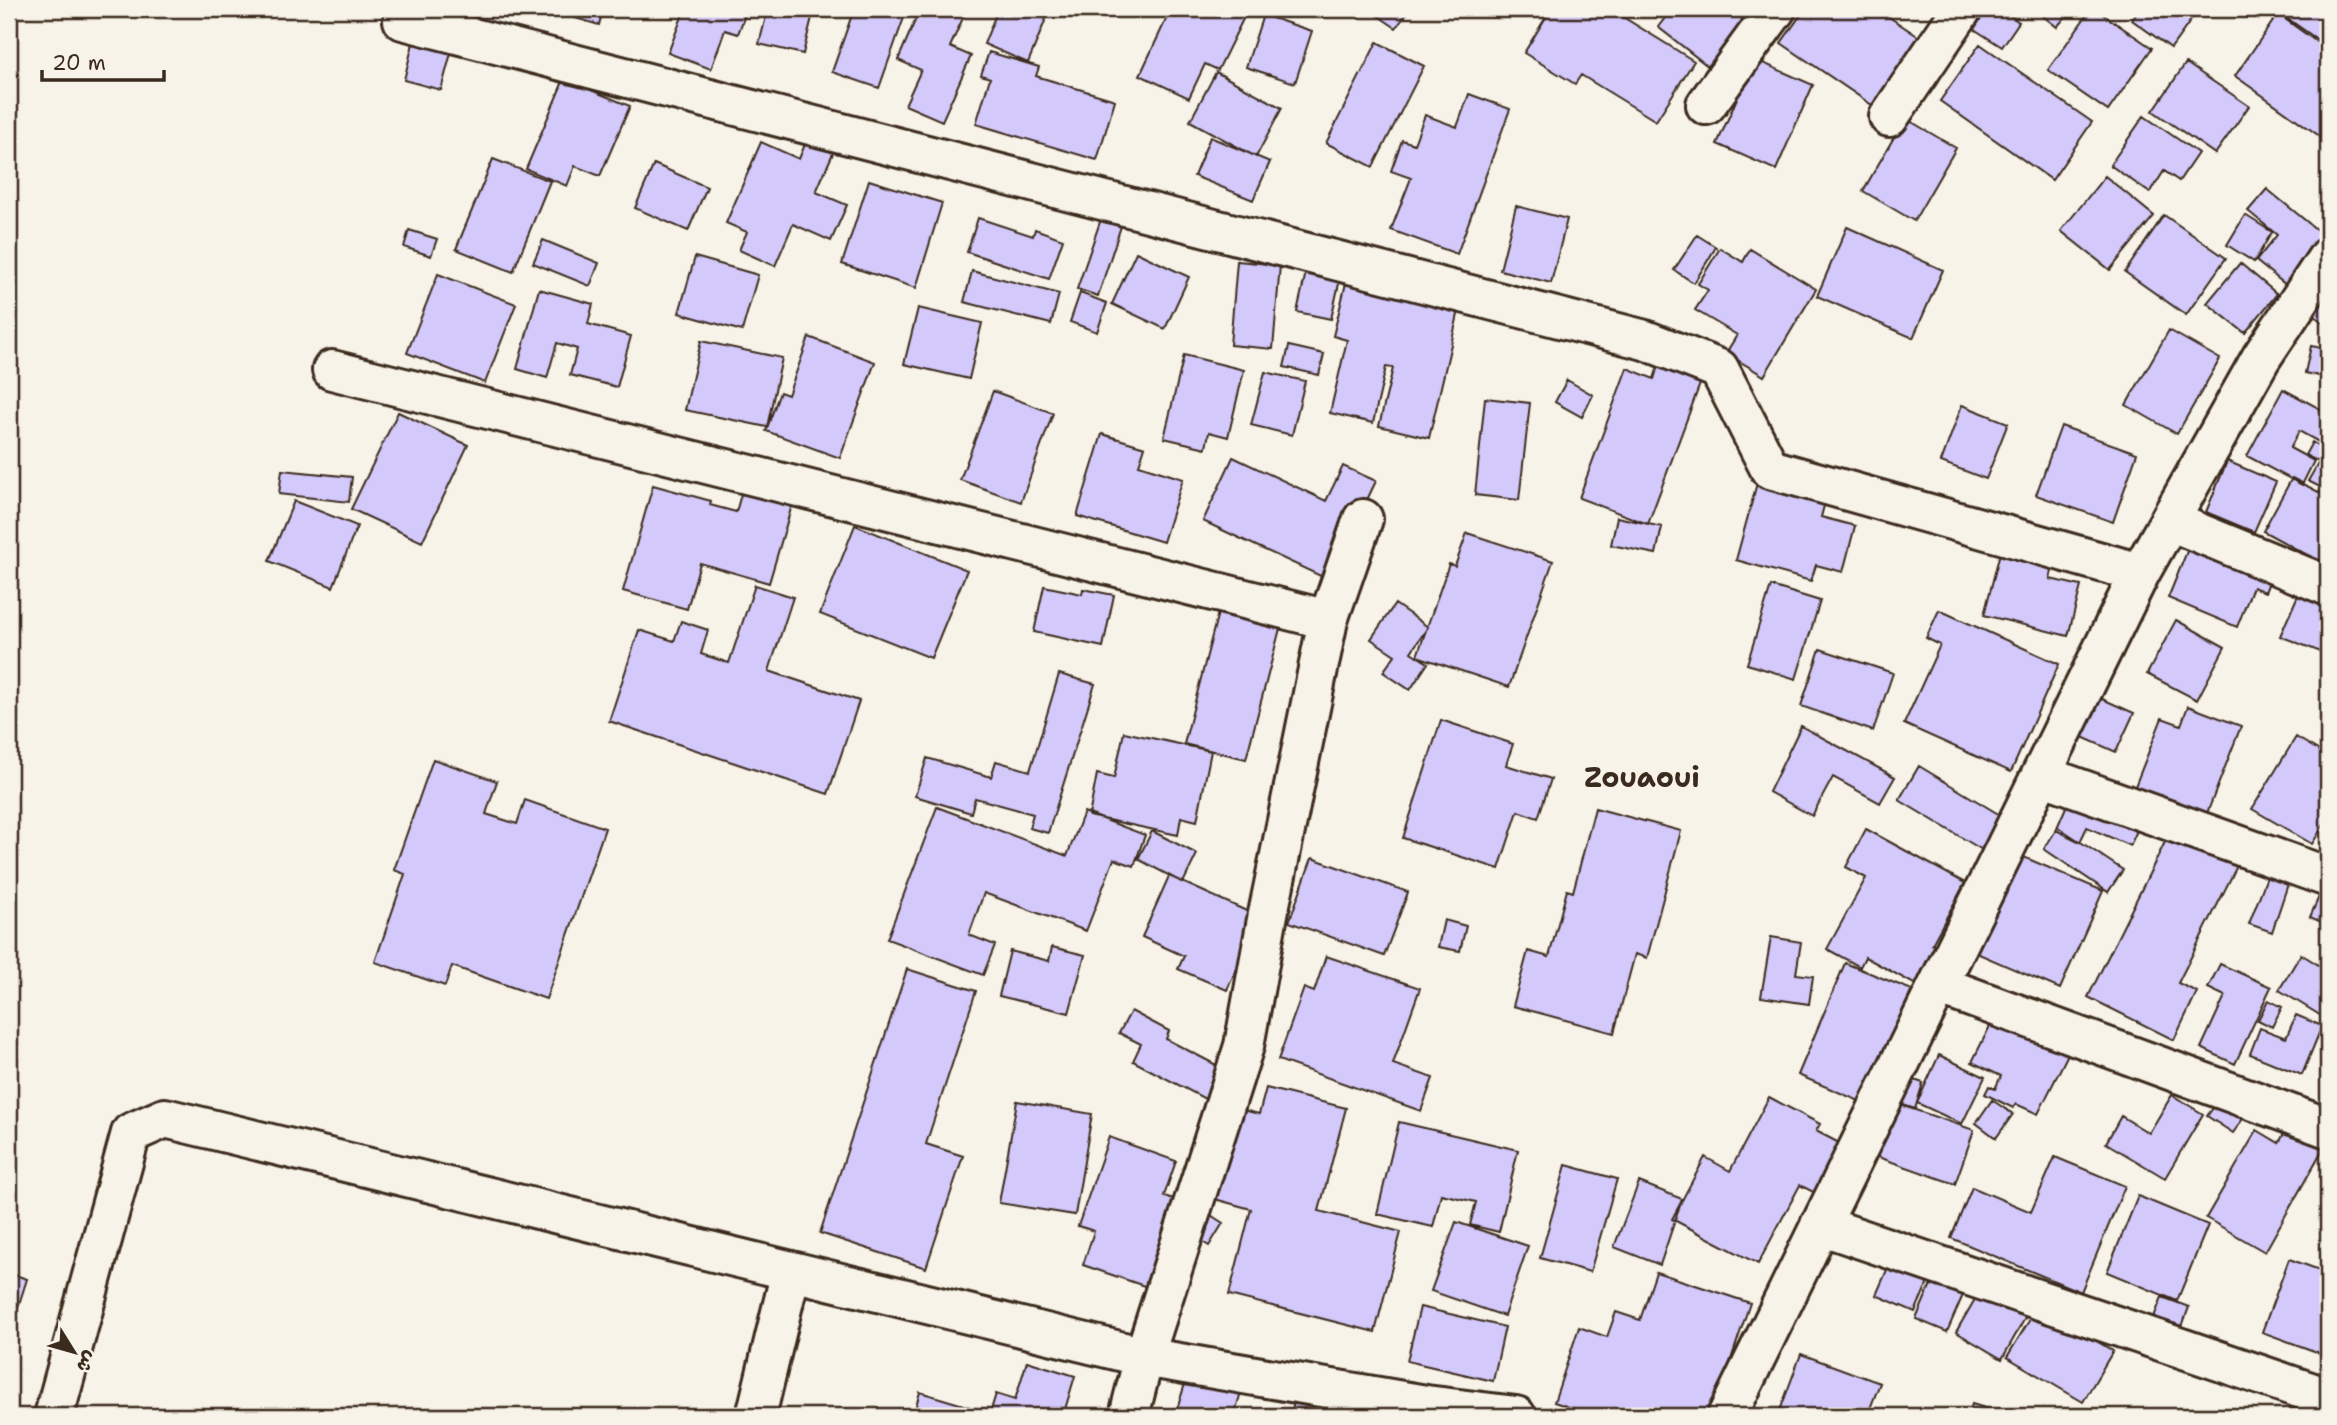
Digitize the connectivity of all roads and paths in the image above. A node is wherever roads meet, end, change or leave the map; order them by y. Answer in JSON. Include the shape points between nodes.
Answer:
{"nodes":[{"id":1,"x":1776,"y":9,"type":"edge"},
{"id":2,"x":1962,"y":9,"type":"edge"},
{"id":3,"x":403,"y":20,"type":"dead end"},
{"id":4,"x":1706,"y":105,"type":"dead end"},
{"id":5,"x":1889,"y":117,"type":"dead end"},
{"id":6,"x":2328,"y":257,"type":"edge"},
{"id":7,"x":332,"y":370,"type":"dead end"},
{"id":8,"x":1363,"y":519,"type":"dead end"},
{"id":9,"x":2170,"y":522,"type":"junction"},
{"id":10,"x":2140,"y":573,"type":"junction"},
{"id":11,"x":2328,"y":586,"type":"edge"},
{"id":12,"x":1328,"y":620,"type":"junction"},
{"id":13,"x":2041,"y":775,"type":"junction"},
{"id":14,"x":2328,"y":877,"type":"edge"},
{"id":15,"x":1938,"y":985,"type":"junction"},
{"id":16,"x":2328,"y":1128,"type":"edge"},
{"id":17,"x":1821,"y":1226,"type":"junction"},
{"id":18,"x":791,"y":1271,"type":"junction"},
{"id":19,"x":1144,"y":1357,"type":"junction"},
{"id":20,"x":2328,"y":1398,"type":"edge"},
{"id":21,"x":1424,"y":1411,"type":"edge"},
{"id":22,"x":54,"y":1416,"type":"edge"},
{"id":23,"x":756,"y":1416,"type":"edge"},
{"id":24,"x":1129,"y":1416,"type":"edge"},
{"id":25,"x":1516,"y":1416,"type":"edge"},
{"id":26,"x":1727,"y":1416,"type":"edge"}],
"edges":[{"from":1,"to":4,"type":"street"},
{"from":2,"to":5,"type":"street"},
{"from":3,"to":10,"type":"street","via":[[1645,340],[1719,369],[1770,469]]},
{"from":6,"to":9,"type":"street","via":[[2261,358]]},
{"from":7,"to":12,"type":"street"},
{"from":8,"to":12,"type":"street"},
{"from":9,"to":10,"type":"street"},
{"from":9,"to":11,"type":"street"},
{"from":10,"to":13,"type":"street"},
{"from":12,"to":19,"type":"street","via":[[1244,1046]]},
{"from":13,"to":14,"type":"street"},
{"from":13,"to":15,"type":"street"},
{"from":15,"to":16,"type":"street"},
{"from":15,"to":17,"type":"street"},
{"from":17,"to":20,"type":"street"},
{"from":17,"to":26,"type":"street"},
{"from":18,"to":19,"type":"street"},
{"from":18,"to":22,"type":"street","via":[[165,1118],[131,1133]]},
{"from":18,"to":23,"type":"street"},
{"from":19,"to":21,"type":"street"},
{"from":19,"to":24,"type":"street"},
{"from":21,"to":25,"type":"street"}]}
